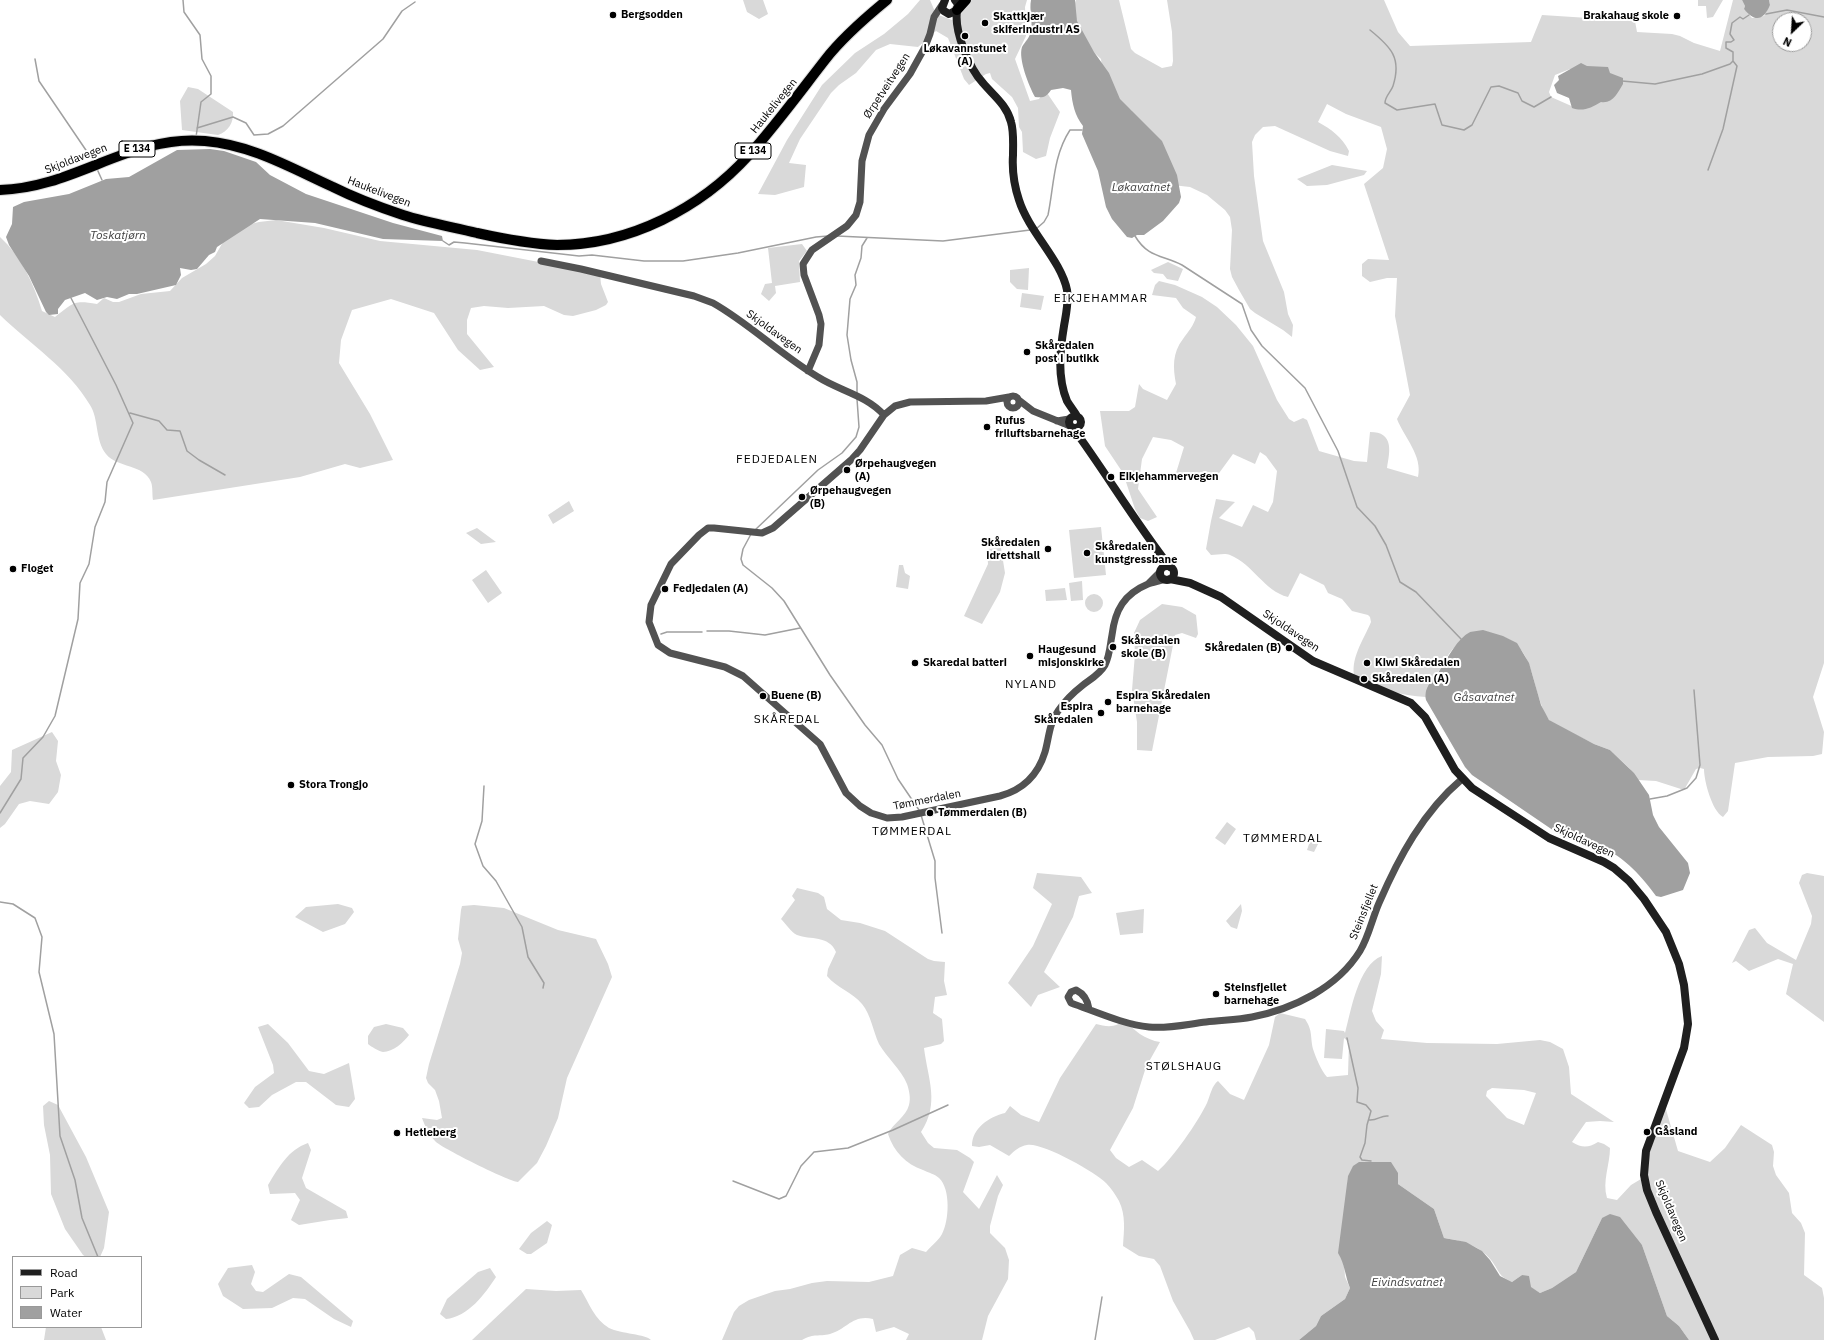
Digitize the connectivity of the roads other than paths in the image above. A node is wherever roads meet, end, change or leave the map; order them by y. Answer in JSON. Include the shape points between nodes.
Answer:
{"nodes":[{"id":1,"x":887,"y":0,"type":"edge"},
{"id":2,"x":893,"y":0,"type":"edge"},
{"id":3,"x":966,"y":0,"type":"edge"},
{"id":4,"x":943,"y":2,"type":"edge"},
{"id":5,"x":956,"y":7,"type":"edge"},
{"id":6,"x":947,"y":14,"type":"junction"},
{"id":7,"x":933,"y":23,"type":"junction"},
{"id":8,"x":960,"y":35,"type":"junction"},
{"id":9,"x":818,"y":70,"type":"junction"},
{"id":10,"x":276,"y":160,"type":"joint"},
{"id":11,"x":0,"y":190,"type":"edge"},
{"id":12,"x":541,"y":261,"type":"dead end"},
{"id":13,"x":808,"y":371,"type":"junction"},
{"id":14,"x":1008,"y":400,"type":"junction"},
{"id":15,"x":1019,"y":404,"type":"junction"},
{"id":16,"x":884,"y":415,"type":"junction"},
{"id":17,"x":1073,"y":422,"type":"junction"},
{"id":18,"x":1158,"y":551,"type":"junction"},
{"id":19,"x":1172,"y":569,"type":"junction"},
{"id":20,"x":1161,"y":570,"type":"junction"},
{"id":21,"x":1168,"y":579,"type":"junction"},
{"id":22,"x":1149,"y":583,"type":"junction"},
{"id":23,"x":1190,"y":583,"type":"junction"},
{"id":24,"x":1462,"y":779,"type":"junction"},
{"id":25,"x":1090,"y":1009,"type":"dead end"},
{"id":26,"x":1715,"y":1340,"type":"edge"}],
"edges":[{"from":1,"to":9,"type":"highway","name":"Haukelivegen","number":"E 134","via":[[834,49]]},
{"from":2,"to":9,"type":"highway","name":"Haukelivegen","number":"E 134"},
{"from":3,"to":5,"type":"highway"},
{"from":4,"to":6,"type":"main road"},
{"from":4,"to":7,"type":"street","name":"Ørpetveitvegen"},
{"from":5,"to":6,"type":"main road","via":[[952,14]]},
{"from":5,"to":8,"type":"main road"},
{"from":6,"to":7,"type":"street","via":[[939,16]]},
{"from":6,"to":8,"type":"main road"},
{"from":7,"to":13,"type":"street","name":"Ørpetveitvegen","via":[[925,47],[910,74],[884,109],[869,135],[862,161],[860,202],[856,215],[847,226],[812,250],[803,264],[804,275],[821,324],[819,345]]},
{"from":8,"to":17,"type":"main road","via":[[974,72],[1009,115],[1013,129],[1014,178],[1019,201],[1030,225],[1060,270],[1066,284],[1067,306],[1060,359]]},
{"from":9,"to":10,"type":"highway","name":"Haukelivegen","number":"E 134","via":[[738,167],[710,191],[673,214],[633,227],[585,236],[533,238],[479,233],[424,221],[336,189]]},
{"from":10,"to":11,"type":"highway","name":"Skjoldavegen","number":"E 134","via":[[222,142],[171,142],[127,152],[54,182]]},
{"from":12,"to":13,"type":"street","name":"Skjoldavegen","via":[[694,296],[712,303]]},
{"from":13,"to":16,"type":"street","name":"Skjoldavegen","via":[[830,385],[864,398]]},
{"from":14,"to":15,"type":"street","via":[[1012,408]]},
{"from":14,"to":15,"type":"street","via":[[1015,395]]},
{"from":14,"to":16,"type":"street","via":[[910,402],[895,406]]},
{"from":15,"to":17,"type":"street","via":[[1057,421]]},
{"from":16,"to":22,"type":"street","name":"Tømmerdalen","via":[[851,460],[773,528],[762,533],[708,528],[699,535],[671,564],[652,600],[649,615],[654,638],[661,649],[737,672],[788,714],[820,744],[846,792],[866,811],[887,818],[902,817],[1000,796],[1026,783],[1041,763],[1057,711],[1104,666],[1119,606],[1131,594]]},
{"from":17,"to":18,"type":"main road","name":"Skjoldavegen","via":[[1095,460]]},
{"from":18,"to":19,"type":"main road","name":"Skjoldavegen"},
{"from":18,"to":20,"type":"main road","name":"Skjoldavegen"},
{"from":19,"to":20,"type":"main road","via":[[1165,566]]},
{"from":19,"to":21,"type":"main road","via":[[1173,575]]},
{"from":19,"to":23,"type":"main road","name":"Skjoldavegen"},
{"from":20,"to":21,"type":"main road","via":[[1161,577]]},
{"from":20,"to":22,"type":"street","name":"Tømmerdalen"},
{"from":21,"to":22,"type":"street","name":"Tømmerdalen"},
{"from":21,"to":23,"type":"main road","name":"Skjoldavegen"},
{"from":23,"to":24,"type":"main road","name":"Skjoldavegen","via":[[1221,597],[1304,656],[1411,703],[1425,717],[1448,760]]},
{"from":24,"to":25,"type":"street","name":"Steinsfjellet","via":[[1432,810],[1407,845],[1385,889],[1360,951],[1345,971],[1324,988],[1281,1009],[1251,1017],[1160,1027],[1142,1026]]},
{"from":24,"to":26,"type":"main road","name":"Skjoldavegen","via":[[1549,838],[1604,862],[1622,874],[1652,910],[1671,943],[1683,980],[1688,1009],[1688,1030],[1684,1048],[1648,1143],[1644,1175],[1655,1208]]}]}
